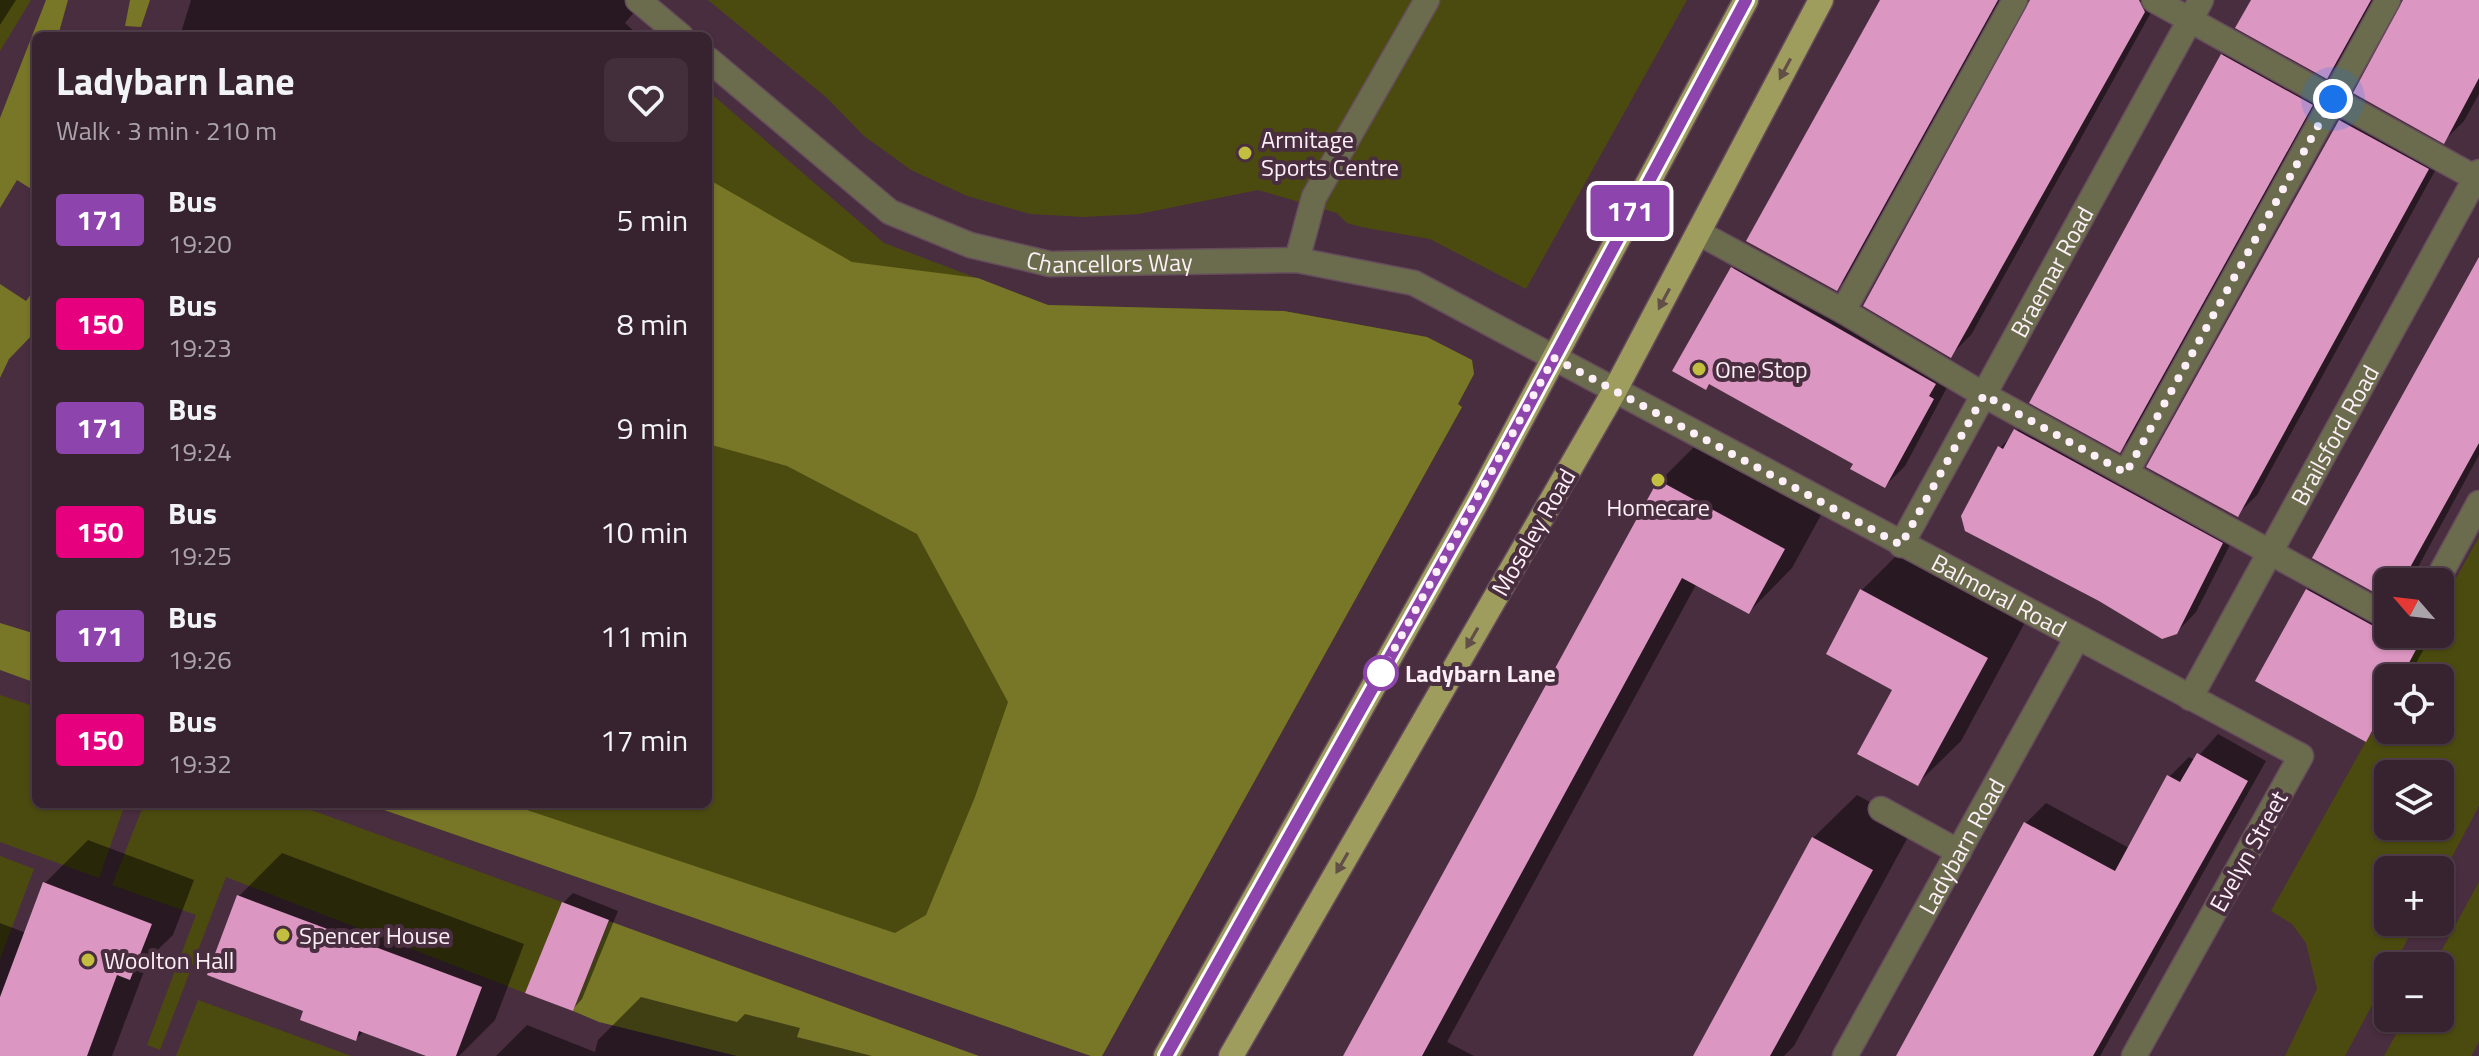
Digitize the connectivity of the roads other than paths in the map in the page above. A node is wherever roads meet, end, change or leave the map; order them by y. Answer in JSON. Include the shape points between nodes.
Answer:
{"nodes":[{"id":1,"x":638,"y":0,"type":"edge"},
{"id":2,"x":1427,"y":0,"type":"edge"},
{"id":3,"x":1746,"y":0,"type":"edge"},
{"id":4,"x":1821,"y":0,"type":"edge"},
{"id":5,"x":2015,"y":0,"type":"edge"},
{"id":6,"x":2154,"y":0,"type":"edge"},
{"id":7,"x":2388,"y":0,"type":"edge"},
{"id":8,"x":2196,"y":10,"type":"edge"},
{"id":9,"x":676,"y":32,"type":"edge"},
{"id":10,"x":712,"y":62,"type":"edge"},
{"id":11,"x":2333,"y":99,"type":"junction"},
{"id":12,"x":2478,"y":177,"type":"edge"},
{"id":13,"x":1699,"y":233,"type":"junction"},
{"id":14,"x":1297,"y":260,"type":"junction"},
{"id":15,"x":1843,"y":311,"type":"junction"},
{"id":16,"x":1554,"y":358,"type":"junction"},
{"id":17,"x":1614,"y":392,"type":"junction"},
{"id":18,"x":1984,"y":395,"type":"junction"},
{"id":19,"x":2126,"y":473,"type":"junction"},
{"id":20,"x":2479,"y":503,"type":"edge"},
{"id":21,"x":1901,"y":545,"type":"junction"},
{"id":22,"x":2270,"y":552,"type":"junction"},
{"id":23,"x":2444,"y":568,"type":"edge"},
{"id":24,"x":2374,"y":609,"type":"edge"},
{"id":25,"x":2077,"y":638,"type":"junction"},
{"id":26,"x":2190,"y":698,"type":"junction"},
{"id":27,"x":1881,"y":809,"type":"dead end"},
{"id":28,"x":1959,"y":852,"type":"junction"},
{"id":29,"x":1166,"y":1056,"type":"edge"},
{"id":30,"x":1231,"y":1056,"type":"edge"},
{"id":31,"x":1845,"y":1056,"type":"edge"},
{"id":32,"x":2134,"y":1056,"type":"edge"}],
"edges":[{"from":1,"to":9,"type":"street"},
{"from":2,"to":14,"type":"street","via":[[1314,197]]},
{"from":3,"to":16,"type":"main road"},
{"from":4,"to":13,"type":"main road","name":"Moseley Road","one_way":true},
{"from":5,"to":15,"type":"street"},
{"from":6,"to":8,"type":"street"},
{"from":7,"to":11,"type":"street"},
{"from":8,"to":11,"type":"street"},
{"from":8,"to":18,"type":"street","name":"Braemar Road"},
{"from":10,"to":14,"type":"street","name":"Chancellors Way","via":[[890,212],[970,245],[1050,264]]},
{"from":11,"to":12,"type":"street"},
{"from":11,"to":19,"type":"street"},
{"from":12,"to":22,"type":"street","name":"Brailsford Road"},
{"from":13,"to":15,"type":"street"},
{"from":13,"to":17,"type":"main road","name":"Moseley Road","one_way":true},
{"from":14,"to":16,"type":"street","name":"Chancellors Way","via":[[1414,283]]},
{"from":15,"to":18,"type":"street"},
{"from":16,"to":17,"type":"street","name":"Balmoral Road"},
{"from":16,"to":29,"type":"main road"},
{"from":17,"to":21,"type":"street","name":"Balmoral Road"},
{"from":17,"to":30,"type":"main road","name":"Moseley Road","one_way":true},
{"from":18,"to":19,"type":"street"},
{"from":18,"to":21,"type":"street","name":"Braemar Road"},
{"from":19,"to":22,"type":"street"},
{"from":20,"to":23,"type":"street"},
{"from":21,"to":25,"type":"street","name":"Balmoral Road"},
{"from":22,"to":24,"type":"street"},
{"from":22,"to":26,"type":"street","name":"Brailsford Road"},
{"from":25,"to":26,"type":"street","name":"Balmoral Road"},
{"from":25,"to":28,"type":"street","name":"Ladybarn Road"},
{"from":26,"to":32,"type":"street","name":"Evelyn Street","via":[[2301,756]]},
{"from":27,"to":28,"type":"street"},
{"from":28,"to":31,"type":"street","name":"Ladybarn Road"}]}
